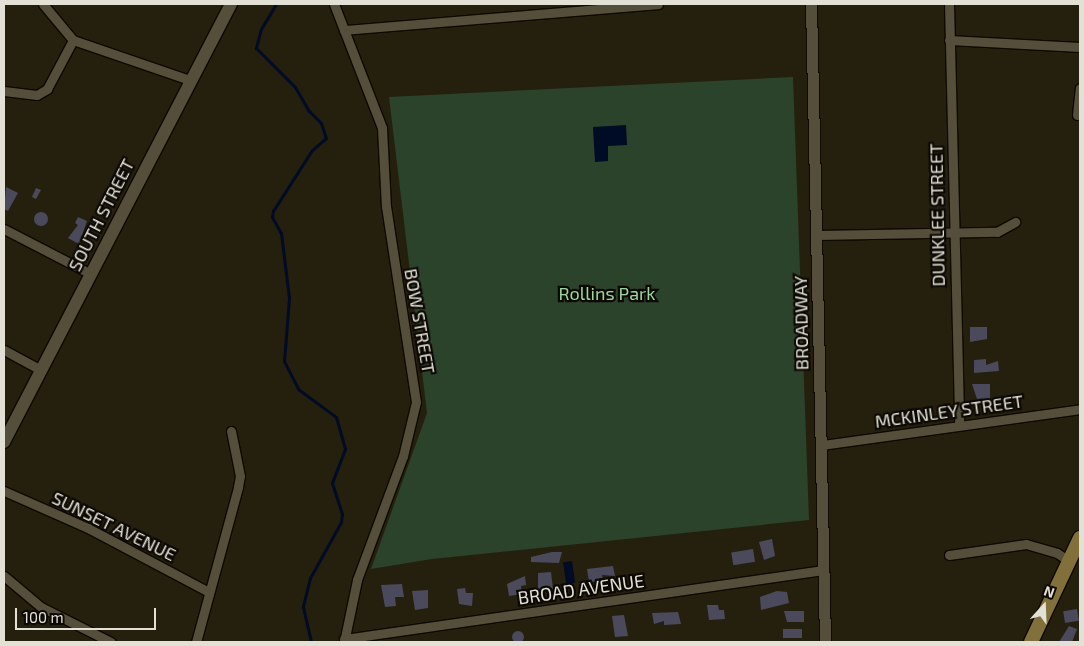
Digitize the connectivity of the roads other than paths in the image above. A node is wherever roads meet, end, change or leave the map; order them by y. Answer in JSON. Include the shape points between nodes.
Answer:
{"nodes":[{"id":1,"x":43,"y":4,"type":"edge"},
{"id":2,"x":231,"y":4,"type":"edge"},
{"id":3,"x":334,"y":4,"type":"edge"},
{"id":4,"x":658,"y":4,"type":"edge"},
{"id":5,"x":811,"y":4,"type":"edge"},
{"id":6,"x":949,"y":4,"type":"edge"},
{"id":7,"x":344,"y":30,"type":"junction"},
{"id":8,"x":73,"y":40,"type":"junction"},
{"id":9,"x":948,"y":40,"type":"junction"},
{"id":10,"x":1080,"y":47,"type":"edge"},
{"id":11,"x":190,"y":80,"type":"junction"},
{"id":12,"x":1080,"y":88,"type":"edge"},
{"id":13,"x":4,"y":90,"type":"edge"},
{"id":14,"x":1077,"y":115,"type":"dead end"},
{"id":15,"x":1016,"y":222,"type":"dead end"},
{"id":16,"x":4,"y":229,"type":"edge"},
{"id":17,"x":954,"y":232,"type":"junction"},
{"id":18,"x":817,"y":235,"type":"junction"},
{"id":19,"x":91,"y":274,"type":"junction"},
{"id":20,"x":4,"y":350,"type":"edge"},
{"id":21,"x":41,"y":370,"type":"junction"},
{"id":22,"x":1080,"y":409,"type":"edge"},
{"id":23,"x":959,"y":425,"type":"junction"},
{"id":24,"x":231,"y":430,"type":"dead end"},
{"id":25,"x":4,"y":442,"type":"edge"},
{"id":26,"x":822,"y":445,"type":"junction"},
{"id":27,"x":4,"y":491,"type":"edge"},
{"id":28,"x":1080,"y":538,"type":"edge"},
{"id":29,"x":949,"y":555,"type":"dead end"},
{"id":30,"x":1069,"y":561,"type":"junction"},
{"id":31,"x":824,"y":570,"type":"junction"},
{"id":32,"x":4,"y":576,"type":"edge"},
{"id":33,"x":209,"y":592,"type":"junction"},
{"id":34,"x":344,"y":641,"type":"edge"},
{"id":35,"x":111,"y":642,"type":"edge"},
{"id":36,"x":196,"y":642,"type":"edge"},
{"id":37,"x":825,"y":642,"type":"edge"},
{"id":38,"x":1031,"y":642,"type":"edge"}],
"edges":[{"from":1,"to":8,"type":"street"},
{"from":2,"to":11,"type":"main road","name":"SOUTH STREET"},
{"from":3,"to":7,"type":"street","name":"BOW STREET"},
{"from":4,"to":7,"type":"street"},
{"from":5,"to":18,"type":"street","name":"BROADWAY"},
{"from":6,"to":9,"type":"street","name":"DUNKLEE STREET"},
{"from":7,"to":34,"type":"street","name":"BOW STREET","via":[[382,128],[386,206],[416,402],[403,456],[357,580]]},
{"from":8,"to":11,"type":"street"},
{"from":8,"to":13,"type":"street","via":[[46,89],[37,95]]},
{"from":9,"to":10,"type":"street"},
{"from":9,"to":17,"type":"street","name":"DUNKLEE STREET"},
{"from":11,"to":19,"type":"main road","name":"SOUTH STREET"},
{"from":12,"to":14,"type":"street"},
{"from":15,"to":17,"type":"street","via":[[997,232]]},
{"from":16,"to":19,"type":"street"},
{"from":17,"to":18,"type":"street"},
{"from":17,"to":23,"type":"street","name":"DUNKLEE STREET"},
{"from":18,"to":26,"type":"street","name":"BROADWAY"},
{"from":19,"to":21,"type":"main road","name":"SOUTH STREET"},
{"from":20,"to":21,"type":"street"},
{"from":21,"to":25,"type":"main road","name":"SOUTH STREET"},
{"from":22,"to":23,"type":"street","name":"MCKINLEY STREET"},
{"from":23,"to":26,"type":"street","name":"MCKINLEY STREET"},
{"from":24,"to":33,"type":"street","via":[[240,476]]},
{"from":26,"to":31,"type":"street","name":"BROADWAY"},
{"from":27,"to":33,"type":"street","name":"SUNSET AVENUE","via":[[88,528]]},
{"from":28,"to":30,"type":"main road"},
{"from":29,"to":30,"type":"street","via":[[1026,544]]},
{"from":30,"to":38,"type":"main road"},
{"from":31,"to":34,"type":"street","name":"BROAD AVENUE"},
{"from":31,"to":37,"type":"street","name":"BROADWAY"},
{"from":32,"to":35,"type":"street","via":[[41,607]]},
{"from":33,"to":36,"type":"street"}]}
